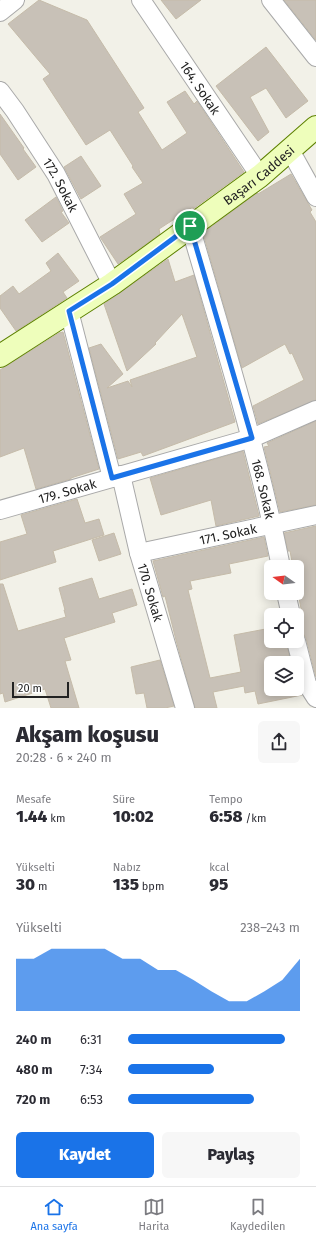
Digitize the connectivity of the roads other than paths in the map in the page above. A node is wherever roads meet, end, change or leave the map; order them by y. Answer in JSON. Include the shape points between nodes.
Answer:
{"nodes":[{"id":1,"x":15,"y":0,"type":"edge"},
{"id":2,"x":141,"y":0,"type":"edge"},
{"id":3,"x":271,"y":0,"type":"edge"},
{"id":4,"x":0,"y":12,"type":"edge"},
{"id":5,"x":316,"y":57,"type":"edge"},
{"id":6,"x":0,"y":91,"type":"edge"},
{"id":7,"x":316,"y":127,"type":"edge"},
{"id":8,"x":290,"y":150,"type":"junction"},
{"id":9,"x":260,"y":176,"type":"junction"},
{"id":10,"x":316,"y":197,"type":"edge"},
{"id":11,"x":190,"y":226,"type":"junction"},
{"id":12,"x":112,"y":284,"type":"junction"},
{"id":13,"x":69,"y":311,"type":"junction"},
{"id":14,"x":0,"y":356,"type":"edge"},
{"id":15,"x":316,"y":410,"type":"edge"},
{"id":16,"x":252,"y":438,"type":"junction"},
{"id":17,"x":117,"y":476,"type":"junction"},
{"id":18,"x":0,"y":510,"type":"edge"},
{"id":19,"x":316,"y":515,"type":"edge"},
{"id":20,"x":272,"y":524,"type":"junction"},
{"id":21,"x":140,"y":553,"type":"junction"},
{"id":22,"x":280,"y":560,"type":"edge"},
{"id":23,"x":298,"y":648,"type":"edge"},
{"id":24,"x":316,"y":698,"type":"edge"},
{"id":25,"x":185,"y":708,"type":"edge"}],
"edges":[{"from":1,"to":4,"type":"street"},
{"from":2,"to":9,"type":"street","name":"164. Sokak"},
{"from":3,"to":5,"type":"street"},
{"from":6,"to":12,"type":"street","name":"172. Sokak","via":[[56,174]]},
{"from":7,"to":8,"type":"street","name":"Başarı Caddesi"},
{"from":8,"to":9,"type":"street","name":"Başarı Caddesi"},
{"from":8,"to":10,"type":"street"},
{"from":9,"to":11,"type":"street","name":"Başarı Caddesi"},
{"from":11,"to":12,"type":"street","name":"Başarı Caddesi"},
{"from":11,"to":16,"type":"street","name":"168. Sokak"},
{"from":12,"to":13,"type":"street","name":"Başarı Caddesi"},
{"from":13,"to":14,"type":"street","name":"Başarı Caddesi"},
{"from":13,"to":17,"type":"street","name":"170. Sokak"},
{"from":15,"to":16,"type":"street","name":"179. Sokak"},
{"from":16,"to":17,"type":"street","name":"179. Sokak"},
{"from":16,"to":20,"type":"street","name":"168. Sokak"},
{"from":17,"to":18,"type":"street","name":"179. Sokak"},
{"from":17,"to":21,"type":"street","name":"170. Sokak"},
{"from":19,"to":20,"type":"street","name":"171. Sokak"},
{"from":20,"to":21,"type":"street","name":"171. Sokak"},
{"from":20,"to":22,"type":"street","name":"168. Sokak"},
{"from":21,"to":25,"type":"street","name":"170. Sokak"},
{"from":23,"to":24,"type":"street","via":[[307,684]]}]}
